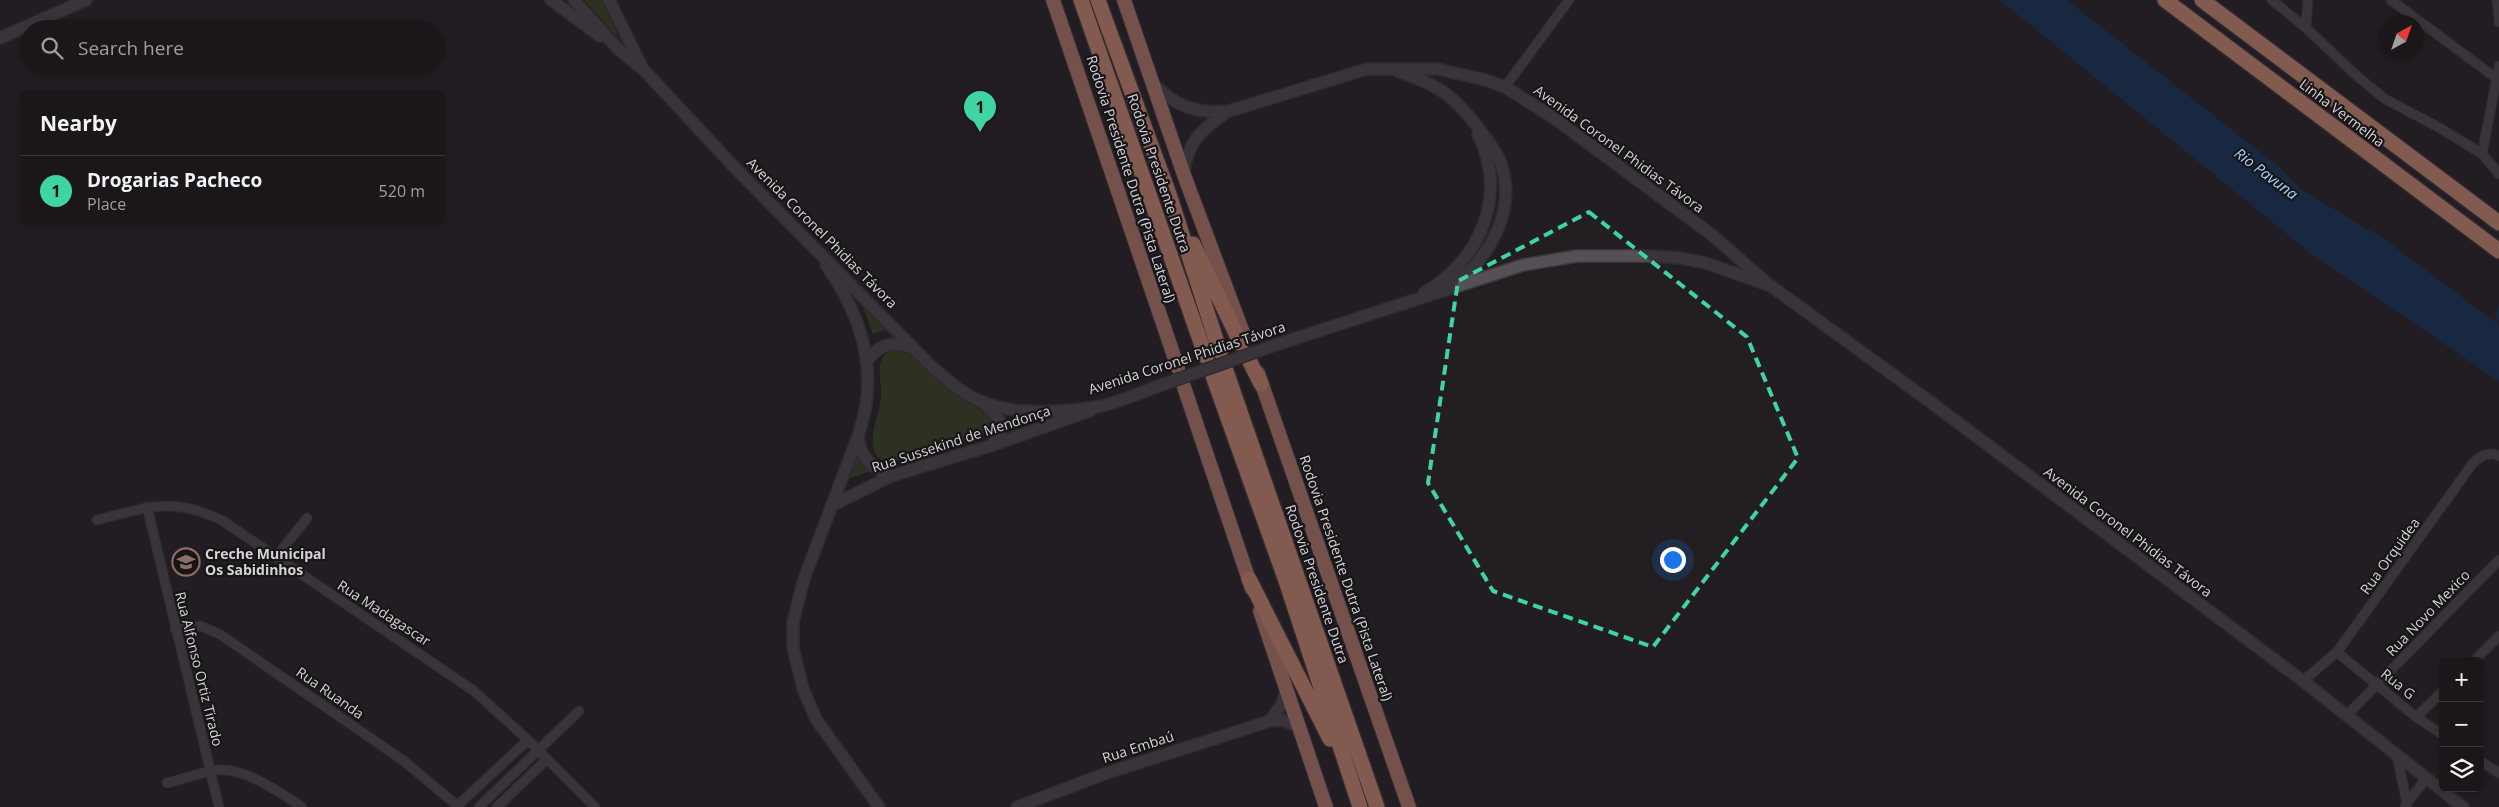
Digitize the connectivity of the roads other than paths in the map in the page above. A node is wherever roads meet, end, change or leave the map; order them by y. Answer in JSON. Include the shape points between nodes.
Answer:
{"nodes":[{"id":1,"x":86,"y":0,"type":"edge"},
{"id":2,"x":551,"y":0,"type":"edge"},
{"id":3,"x":574,"y":0,"type":"edge"},
{"id":4,"x":609,"y":0,"type":"edge"},
{"id":5,"x":1053,"y":0,"type":"edge"},
{"id":6,"x":1081,"y":0,"type":"edge"},
{"id":7,"x":1098,"y":0,"type":"edge"},
{"id":8,"x":1124,"y":0,"type":"edge"},
{"id":9,"x":1570,"y":0,"type":"edge"},
{"id":10,"x":2164,"y":0,"type":"edge"},
{"id":11,"x":2202,"y":0,"type":"edge"},
{"id":12,"x":2272,"y":0,"type":"edge"},
{"id":13,"x":2308,"y":0,"type":"edge"},
{"id":14,"x":2391,"y":0,"type":"edge"},
{"id":15,"x":2496,"y":0,"type":"edge"},
{"id":16,"x":41,"y":20,"type":"edge"},
{"id":17,"x":2499,"y":22,"type":"edge"},
{"id":18,"x":2306,"y":28,"type":"junction"},
{"id":19,"x":20,"y":29,"type":"edge"},
{"id":20,"x":0,"y":38,"type":"edge"},
{"id":21,"x":618,"y":48,"type":"junction"},
{"id":22,"x":2499,"y":66,"type":"edge"},
{"id":23,"x":1388,"y":68,"type":"junction"},
{"id":24,"x":644,"y":70,"type":"junction"},
{"id":25,"x":2496,"y":78,"type":"junction"},
{"id":26,"x":1152,"y":82,"type":"junction"},
{"id":27,"x":1505,"y":87,"type":"junction"},
{"id":28,"x":1229,"y":111,"type":"junction"},
{"id":29,"x":1471,"y":118,"type":"junction"},
{"id":30,"x":2482,"y":154,"type":"junction"},
{"id":31,"x":2499,"y":174,"type":"edge"},
{"id":32,"x":1184,"y":175,"type":"junction"},
{"id":33,"x":1168,"y":194,"type":"junction"},
{"id":34,"x":2498,"y":223,"type":"edge"},
{"id":35,"x":813,"y":245,"type":"junction"},
{"id":36,"x":2495,"y":248,"type":"edge"},
{"id":37,"x":1771,"y":286,"type":"junction"},
{"id":38,"x":1439,"y":292,"type":"junction"},
{"id":39,"x":1405,"y":303,"type":"junction"},
{"id":40,"x":1244,"y":343,"type":"joint"},
{"id":41,"x":916,"y":350,"type":"junction"},
{"id":42,"x":867,"y":361,"type":"junction"},
{"id":43,"x":1252,"y":361,"type":"dead end"},
{"id":44,"x":1178,"y":368,"type":"dead end"},
{"id":45,"x":1261,"y":384,"type":"joint"},
{"id":46,"x":1184,"y":387,"type":"dead end"},
{"id":47,"x":980,"y":401,"type":"junction"},
{"id":48,"x":1103,"y":406,"type":"junction"},
{"id":49,"x":858,"y":436,"type":"junction"},
{"id":50,"x":990,"y":446,"type":"junction"},
{"id":51,"x":2499,"y":456,"type":"edge"},
{"id":52,"x":891,"y":476,"type":"junction"},
{"id":53,"x":832,"y":506,"type":"junction"},
{"id":54,"x":147,"y":507,"type":"junction"},
{"id":55,"x":307,"y":518,"type":"dead end"},
{"id":56,"x":98,"y":520,"type":"dead end"},
{"id":57,"x":274,"y":556,"type":"junction"},
{"id":58,"x":2499,"y":560,"type":"edge"},
{"id":59,"x":1249,"y":579,"type":"junction"},
{"id":60,"x":175,"y":629,"type":"junction"},
{"id":61,"x":2499,"y":636,"type":"edge"},
{"id":62,"x":2337,"y":652,"type":"junction"},
{"id":63,"x":2478,"y":657,"type":"edge"},
{"id":64,"x":2303,"y":681,"type":"junction"},
{"id":65,"x":2377,"y":685,"type":"junction"},
{"id":66,"x":1286,"y":690,"type":"junction"},
{"id":67,"x":2439,"y":695,"type":"edge"},
{"id":68,"x":578,"y":711,"type":"dead end"},
{"id":69,"x":2348,"y":715,"type":"junction"},
{"id":70,"x":2416,"y":717,"type":"junction"},
{"id":71,"x":1270,"y":721,"type":"junction"},
{"id":72,"x":1297,"y":726,"type":"junction"},
{"id":73,"x":2439,"y":732,"type":"edge"},
{"id":74,"x":528,"y":740,"type":"junction"},
{"id":75,"x":539,"y":751,"type":"junction"},
{"id":76,"x":2397,"y":755,"type":"junction"},
{"id":77,"x":547,"y":759,"type":"junction"},
{"id":78,"x":2484,"y":763,"type":"edge"},
{"id":79,"x":210,"y":772,"type":"junction"},
{"id":80,"x":2499,"y":773,"type":"edge"},
{"id":81,"x":2426,"y":779,"type":"junction"},
{"id":82,"x":168,"y":783,"type":"dead end"},
{"id":83,"x":1352,"y":783,"type":"junction"},
{"id":84,"x":2405,"y":805,"type":"edge"},
{"id":85,"x":219,"y":807,"type":"edge"},
{"id":86,"x":302,"y":807,"type":"edge"},
{"id":87,"x":457,"y":807,"type":"edge"},
{"id":88,"x":479,"y":807,"type":"edge"},
{"id":89,"x":497,"y":807,"type":"edge"},
{"id":90,"x":595,"y":807,"type":"edge"},
{"id":91,"x":879,"y":807,"type":"edge"},
{"id":92,"x":1017,"y":807,"type":"edge"},
{"id":93,"x":1326,"y":807,"type":"edge"},
{"id":94,"x":1360,"y":807,"type":"edge"},
{"id":95,"x":1377,"y":807,"type":"edge"},
{"id":96,"x":1408,"y":807,"type":"edge"},
{"id":97,"x":2463,"y":807,"type":"edge"}],
"edges":[{"from":1,"to":16,"type":"street"},
{"from":2,"to":21,"type":"street"},
{"from":3,"to":21,"type":"street","name":"Avenida Coronel Phidias Távora"},
{"from":4,"to":24,"type":"street","name":"Avenida Coronel Phidias Távora"},
{"from":5,"to":44,"type":"highway","name":"Rodovia Presidente Dutra (Pista Lateral)"},
{"from":6,"to":33,"type":"highway","name":"Rodovia Presidente Dutra","via":[[1213,354]]},
{"from":7,"to":33,"type":"highway","name":"Rodovia Presidente Dutra"},
{"from":8,"to":26,"type":"highway"},
{"from":9,"to":27,"type":"street"},
{"from":10,"to":36,"type":"highway","name":"Linha Vermelha"},
{"from":11,"to":34,"type":"highway","name":"Linha Vermelha"},
{"from":12,"to":18,"type":"street"},
{"from":13,"to":18,"type":"street"},
{"from":14,"to":25,"type":"street"},
{"from":15,"to":17,"type":"street"},
{"from":18,"to":30,"type":"street","via":[[2385,99]]},
{"from":19,"to":20,"type":"street"},
{"from":21,"to":24,"type":"street","name":"Avenida Coronel Phidias Távora"},
{"from":22,"to":25,"type":"street"},
{"from":23,"to":27,"type":"street","name":"Avenida Coronel Phidias Távora","via":[[1449,70]]},
{"from":23,"to":28,"type":"street","name":"Avenida Coronel Phidias Távora","via":[[1348,74]]},
{"from":23,"to":29,"type":"street","via":[[1439,89]]},
{"from":24,"to":35,"type":"street","name":"Avenida Coronel Phidias Távora","via":[[737,170]]},
{"from":25,"to":30,"type":"street"},
{"from":26,"to":28,"type":"street","name":"Avenida Coronel Phidias Távora","via":[[1184,108]]},
{"from":26,"to":32,"type":"highway"},
{"from":27,"to":37,"type":"street","name":"Avenida Coronel Phidias Távora","via":[[1554,118],[1712,235]]},
{"from":28,"to":32,"type":"street","name":"Avenida Coronel Phidias Távora","via":[[1194,138],[1187,153]]},
{"from":29,"to":38,"type":"street","via":[[1500,162],[1506,188],[1504,210],[1497,234],[1478,263],[1457,282]]},
{"from":29,"to":39,"type":"street","via":[[1482,141],[1489,170],[1491,193],[1487,218],[1463,261],[1442,281]]},
{"from":30,"to":31,"type":"street"},
{"from":32,"to":40,"type":"highway"},
{"from":33,"to":40,"type":"highway"},
{"from":35,"to":41,"type":"street","name":"Avenida Coronel Phidias Távora"},
{"from":35,"to":42,"type":"street","name":"Rua Sussekind de Mendonça","via":[[843,289],[862,336]]},
{"from":37,"to":38,"type":"street","name":"Avenida Coronel Phidias Távora","via":[[1706,263],[1680,258],[1577,256],[1536,262]]},
{"from":37,"to":64,"type":"street","name":"Avenida Coronel Phidias Távora","via":[[1922,395]]},
{"from":38,"to":39,"type":"street","name":"Avenida Coronel Phidias Távora"},
{"from":39,"to":48,"type":"street","name":"Avenida Coronel Phidias Távora","bridge":true},
{"from":41,"to":42,"type":"street","via":[[900,344],[885,345]]},
{"from":41,"to":47,"type":"street","name":"Avenida Coronel Phidias Távora","via":[[948,381]]},
{"from":42,"to":49,"type":"street","name":"Rua Sussekind de Mendonça","via":[[869,392],[866,415]]},
{"from":43,"to":45,"type":"highway"},
{"from":45,"to":96,"type":"highway","name":"Rodovia Presidente Dutra (Pista Lateral)"},
{"from":46,"to":59,"type":"highway"},
{"from":47,"to":48,"type":"street","name":"Avenida Coronel Phidias Távora","via":[[1036,411]]},
{"from":47,"to":50,"type":"street","via":[[1000,422],[1000,436]]},
{"from":48,"to":50,"type":"street","name":"Rua Sussekind de Mendonça"},
{"from":49,"to":52,"type":"street","via":[[863,456],[875,468]]},
{"from":49,"to":53,"type":"street","name":"Rua Sussekind de Mendonça"},
{"from":50,"to":52,"type":"street","name":"Rua Sussekind de Mendonça"},
{"from":51,"to":62,"type":"street","name":"Rua Orquidea","via":[[2490,453],[2473,462]]},
{"from":52,"to":53,"type":"street","name":"Rua Sussekind de Mendonça"},
{"from":53,"to":91,"type":"street","name":"Rua Sussekind de Mendonça","via":[[804,580],[793,622],[793,648],[803,689],[816,718]]},
{"from":54,"to":56,"type":"street","name":"Rua Madagascar"},
{"from":54,"to":57,"type":"street","name":"Rua Madagascar","via":[[169,505],[194,509],[223,521]]},
{"from":54,"to":60,"type":"street","name":"Rua Alfonso Ortiz Tirado"},
{"from":55,"to":57,"type":"street"},
{"from":57,"to":74,"type":"street","name":"Rua Madagascar","via":[[474,691]]},
{"from":58,"to":65,"type":"street","name":"Rua Novo Mexico"},
{"from":59,"to":66,"type":"highway"},
{"from":59,"to":83,"type":"highway"},
{"from":60,"to":79,"type":"street","name":"Rua Alfonso Ortiz Tirado"},
{"from":60,"to":87,"type":"street","name":"Rua Ruanda","via":[[201,626],[221,635],[404,761]]},
{"from":61,"to":63,"type":"street"},
{"from":62,"to":64,"type":"street","name":"Rua Orquidea"},
{"from":62,"to":65,"type":"street","name":"Rua G"},
{"from":64,"to":69,"type":"street","name":"Avenida Coronel Phidias Távora"},
{"from":65,"to":69,"type":"street","name":"Rua Novo Mexico"},
{"from":65,"to":70,"type":"street","name":"Rua G"},
{"from":66,"to":71,"type":"street","via":[[1282,704]]},
{"from":66,"to":72,"type":"highway"},
{"from":67,"to":70,"type":"street"},
{"from":68,"to":75,"type":"street"},
{"from":69,"to":76,"type":"street","name":"Avenida Coronel Phidias Távora"},
{"from":70,"to":73,"type":"street","name":"Rua G"},
{"from":71,"to":72,"type":"street","name":"Rua Embaú","via":[[1283,720]]},
{"from":71,"to":92,"type":"street","name":"Rua Embaú","via":[[1107,773]]},
{"from":72,"to":93,"type":"highway"},
{"from":74,"to":75,"type":"street","name":"Rua Madagascar"},
{"from":74,"to":87,"type":"street"},
{"from":75,"to":77,"type":"street","name":"Rua Madagascar"},
{"from":75,"to":88,"type":"street"},
{"from":76,"to":81,"type":"street","name":"Avenida Coronel Phidias Távora"},
{"from":76,"to":84,"type":"street"},
{"from":77,"to":89,"type":"street"},
{"from":77,"to":90,"type":"street","name":"Rua Madagascar"},
{"from":78,"to":80,"type":"street"},
{"from":79,"to":82,"type":"street"},
{"from":79,"to":85,"type":"street","name":"Rua Alfonso Ortiz Tirado"},
{"from":79,"to":86,"type":"street","via":[[230,771],[252,777]]},
{"from":81,"to":84,"type":"street"},
{"from":81,"to":97,"type":"street","name":"Avenida Coronel Phidias Távora"},
{"from":83,"to":94,"type":"highway","name":"Rodovia Presidente Dutra"},
{"from":83,"to":95,"type":"highway","name":"Rodovia Presidente Dutra","via":[[1220,374]]}]}
